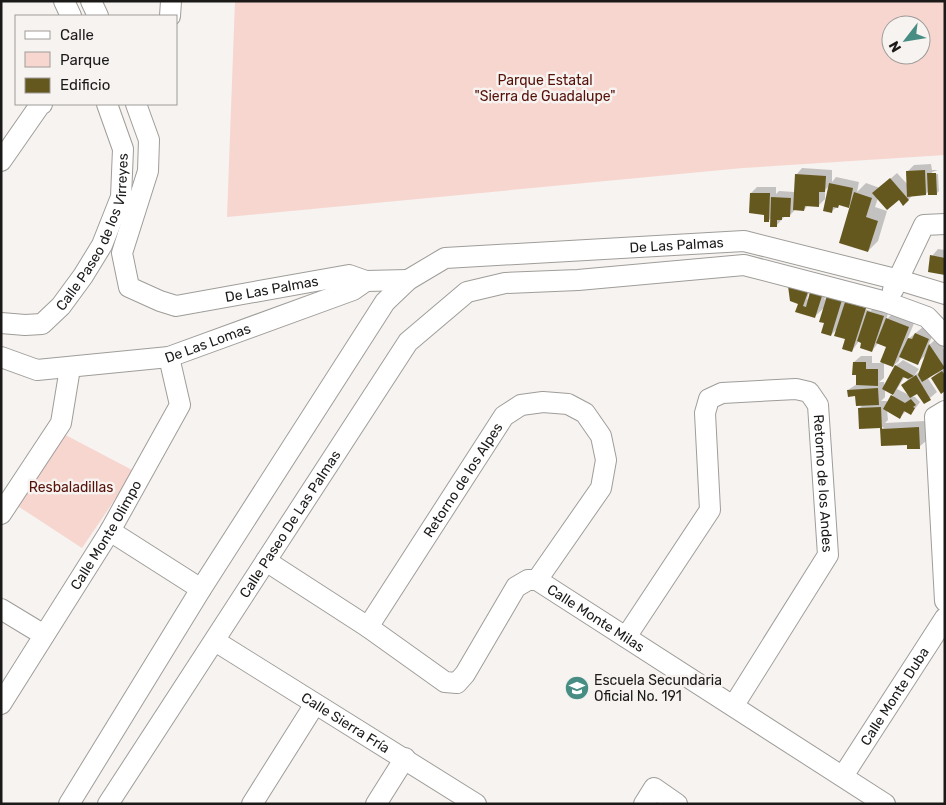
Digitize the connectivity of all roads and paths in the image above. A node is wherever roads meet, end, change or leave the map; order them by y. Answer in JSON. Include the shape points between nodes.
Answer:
{"nodes":[{"id":1,"x":64,"y":1,"type":"edge"},
{"id":2,"x":91,"y":1,"type":"edge"},
{"id":3,"x":171,"y":1,"type":"edge"},
{"id":4,"x":71,"y":15,"type":"edge"},
{"id":5,"x":98,"y":15,"type":"edge"},
{"id":6,"x":170,"y":15,"type":"edge"},
{"id":7,"x":40,"y":105,"type":"edge"},
{"id":8,"x":107,"y":105,"type":"edge"},
{"id":9,"x":136,"y":105,"type":"edge"},
{"id":10,"x":1,"y":161,"type":"edge"},
{"id":11,"x":945,"y":224,"type":"edge"},
{"id":12,"x":744,"y":241,"type":"junction"},
{"id":13,"x":744,"y":265,"type":"junction"},
{"id":14,"x":408,"y":280,"type":"junction"},
{"id":15,"x":899,"y":280,"type":"junction"},
{"id":16,"x":366,"y":281,"type":"junction"},
{"id":17,"x":505,"y":283,"type":"joint"},
{"id":18,"x":945,"y":294,"type":"edge"},
{"id":19,"x":886,"y":302,"type":"junction"},
{"id":20,"x":176,"y":306,"type":"joint"},
{"id":21,"x":1,"y":323,"type":"edge"},
{"id":22,"x":945,"y":336,"type":"edge"},
{"id":23,"x":1,"y":357,"type":"edge"},
{"id":24,"x":169,"y":357,"type":"junction"},
{"id":25,"x":70,"y":368,"type":"junction"},
{"id":26,"x":940,"y":414,"type":"edge"},
{"id":27,"x":1,"y":514,"type":"edge"},
{"id":28,"x":110,"y":531,"type":"junction"},
{"id":29,"x":266,"y":561,"type":"junction"},
{"id":30,"x":537,"y":580,"type":"junction"},
{"id":31,"x":201,"y":589,"type":"junction"},
{"id":32,"x":944,"y":594,"type":"edge"},
{"id":33,"x":1,"y":609,"type":"edge"},
{"id":34,"x":945,"y":618,"type":"edge"},
{"id":35,"x":368,"y":627,"type":"junction"},
{"id":36,"x":44,"y":635,"type":"junction"},
{"id":37,"x":626,"y":637,"type":"junction"},
{"id":38,"x":215,"y":641,"type":"junction"},
{"id":39,"x":1,"y":704,"type":"edge"},
{"id":40,"x":315,"y":704,"type":"junction"},
{"id":41,"x":734,"y":706,"type":"junction"},
{"id":42,"x":405,"y":758,"type":"junction"},
{"id":43,"x":843,"y":776,"type":"junction"},
{"id":44,"x":649,"y":796,"type":"edge"},
{"id":45,"x":69,"y":804,"type":"edge"},
{"id":46,"x":108,"y":804,"type":"edge"},
{"id":47,"x":252,"y":804,"type":"edge"},
{"id":48,"x":376,"y":804,"type":"edge"},
{"id":49,"x":476,"y":804,"type":"edge"},
{"id":50,"x":677,"y":804,"type":"edge"},
{"id":51,"x":885,"y":804,"type":"edge"}],
"edges":[{"from":1,"to":4,"type":"street"},
{"from":2,"to":5,"type":"street"},
{"from":3,"to":6,"type":"street"},
{"from":7,"to":10,"type":"street"},
{"from":8,"to":21,"type":"street","name":"Calle Paseo de los Virreyes","via":[[123,149],[122,197],[102,245],[61,306],[42,324]]},
{"from":9,"to":20,"type":"street","name":"Calle Paseo de los Virreyes","via":[[149,140],[148,170],[122,253],[130,287]]},
{"from":11,"to":15,"type":"street","via":[[924,225]]},
{"from":12,"to":13,"type":"street"},
{"from":12,"to":14,"type":"street","name":"De Las Palmas","via":[[445,258]]},
{"from":12,"to":15,"type":"street","name":"De Las Palmas"},
{"from":13,"to":17,"type":"street","name":"De Las Palmas"},
{"from":13,"to":19,"type":"street","name":"De Las Palmas"},
{"from":14,"to":16,"type":"street","name":"De Las Lomas"},
{"from":14,"to":31,"type":"street","via":[[384,302]]},
{"from":15,"to":18,"type":"street","name":"De Las Palmas"},
{"from":15,"to":19,"type":"street"},
{"from":16,"to":20,"type":"street","name":"De Las Palmas","via":[[349,275]]},
{"from":16,"to":24,"type":"street","name":"De Las Lomas","via":[[353,290]]},
{"from":17,"to":29,"type":"street","name":"Calle Paseo De Las Palmas","via":[[467,292],[408,342]]},
{"from":19,"to":22,"type":"street","name":"De Las Palmas","via":[[927,318]]},
{"from":23,"to":25,"type":"street","name":"De Las Lomas","via":[[38,370]]},
{"from":24,"to":25,"type":"street","name":"De Las Lomas"},
{"from":24,"to":28,"type":"street","name":"Calle Monte Olimpo","via":[[180,405]]},
{"from":25,"to":27,"type":"street","via":[[61,423]]},
{"from":26,"to":32,"type":"street"},
{"from":28,"to":31,"type":"street"},
{"from":28,"to":36,"type":"street","name":"Calle Monte Olimpo"},
{"from":29,"to":35,"type":"street","name":"Calle Monte Milas"},
{"from":29,"to":38,"type":"street","name":"Calle Paseo De Las Palmas"},
{"from":30,"to":35,"type":"street","name":"Calle Monte Milas","via":[[528,580],[516,587],[466,674],[457,683],[445,682]]},
{"from":30,"to":35,"type":"street","name":"Retorno de los Alpes","via":[[601,488],[606,460],[601,436],[585,413],[568,404],[543,402],[521,405],[504,416]]},
{"from":30,"to":37,"type":"street","name":"Calle Monte Milas"},
{"from":31,"to":45,"type":"street"},
{"from":33,"to":36,"type":"street"},
{"from":34,"to":43,"type":"street","name":"Calle Monte Duba"},
{"from":36,"to":39,"type":"street","name":"Calle Monte Olimpo"},
{"from":37,"to":41,"type":"street","name":"Calle Monte Milas"},
{"from":37,"to":41,"type":"street","name":"Retorno de los Andes","via":[[710,510],[705,412],[709,399],[722,393],[809,392],[818,405],[828,555]]},
{"from":38,"to":40,"type":"street","name":"Calle Sierra Fría"},
{"from":38,"to":46,"type":"street","name":"Calle Paseo De Las Palmas"},
{"from":40,"to":42,"type":"street","name":"Calle Sierra Fría"},
{"from":40,"to":47,"type":"street"},
{"from":41,"to":43,"type":"street","name":"Calle Monte Milas"},
{"from":42,"to":48,"type":"street"},
{"from":42,"to":49,"type":"street","name":"Calle Sierra Fría"},
{"from":43,"to":51,"type":"street","name":"Calle Monte Milas"},
{"from":44,"to":50,"type":"street"}]}
